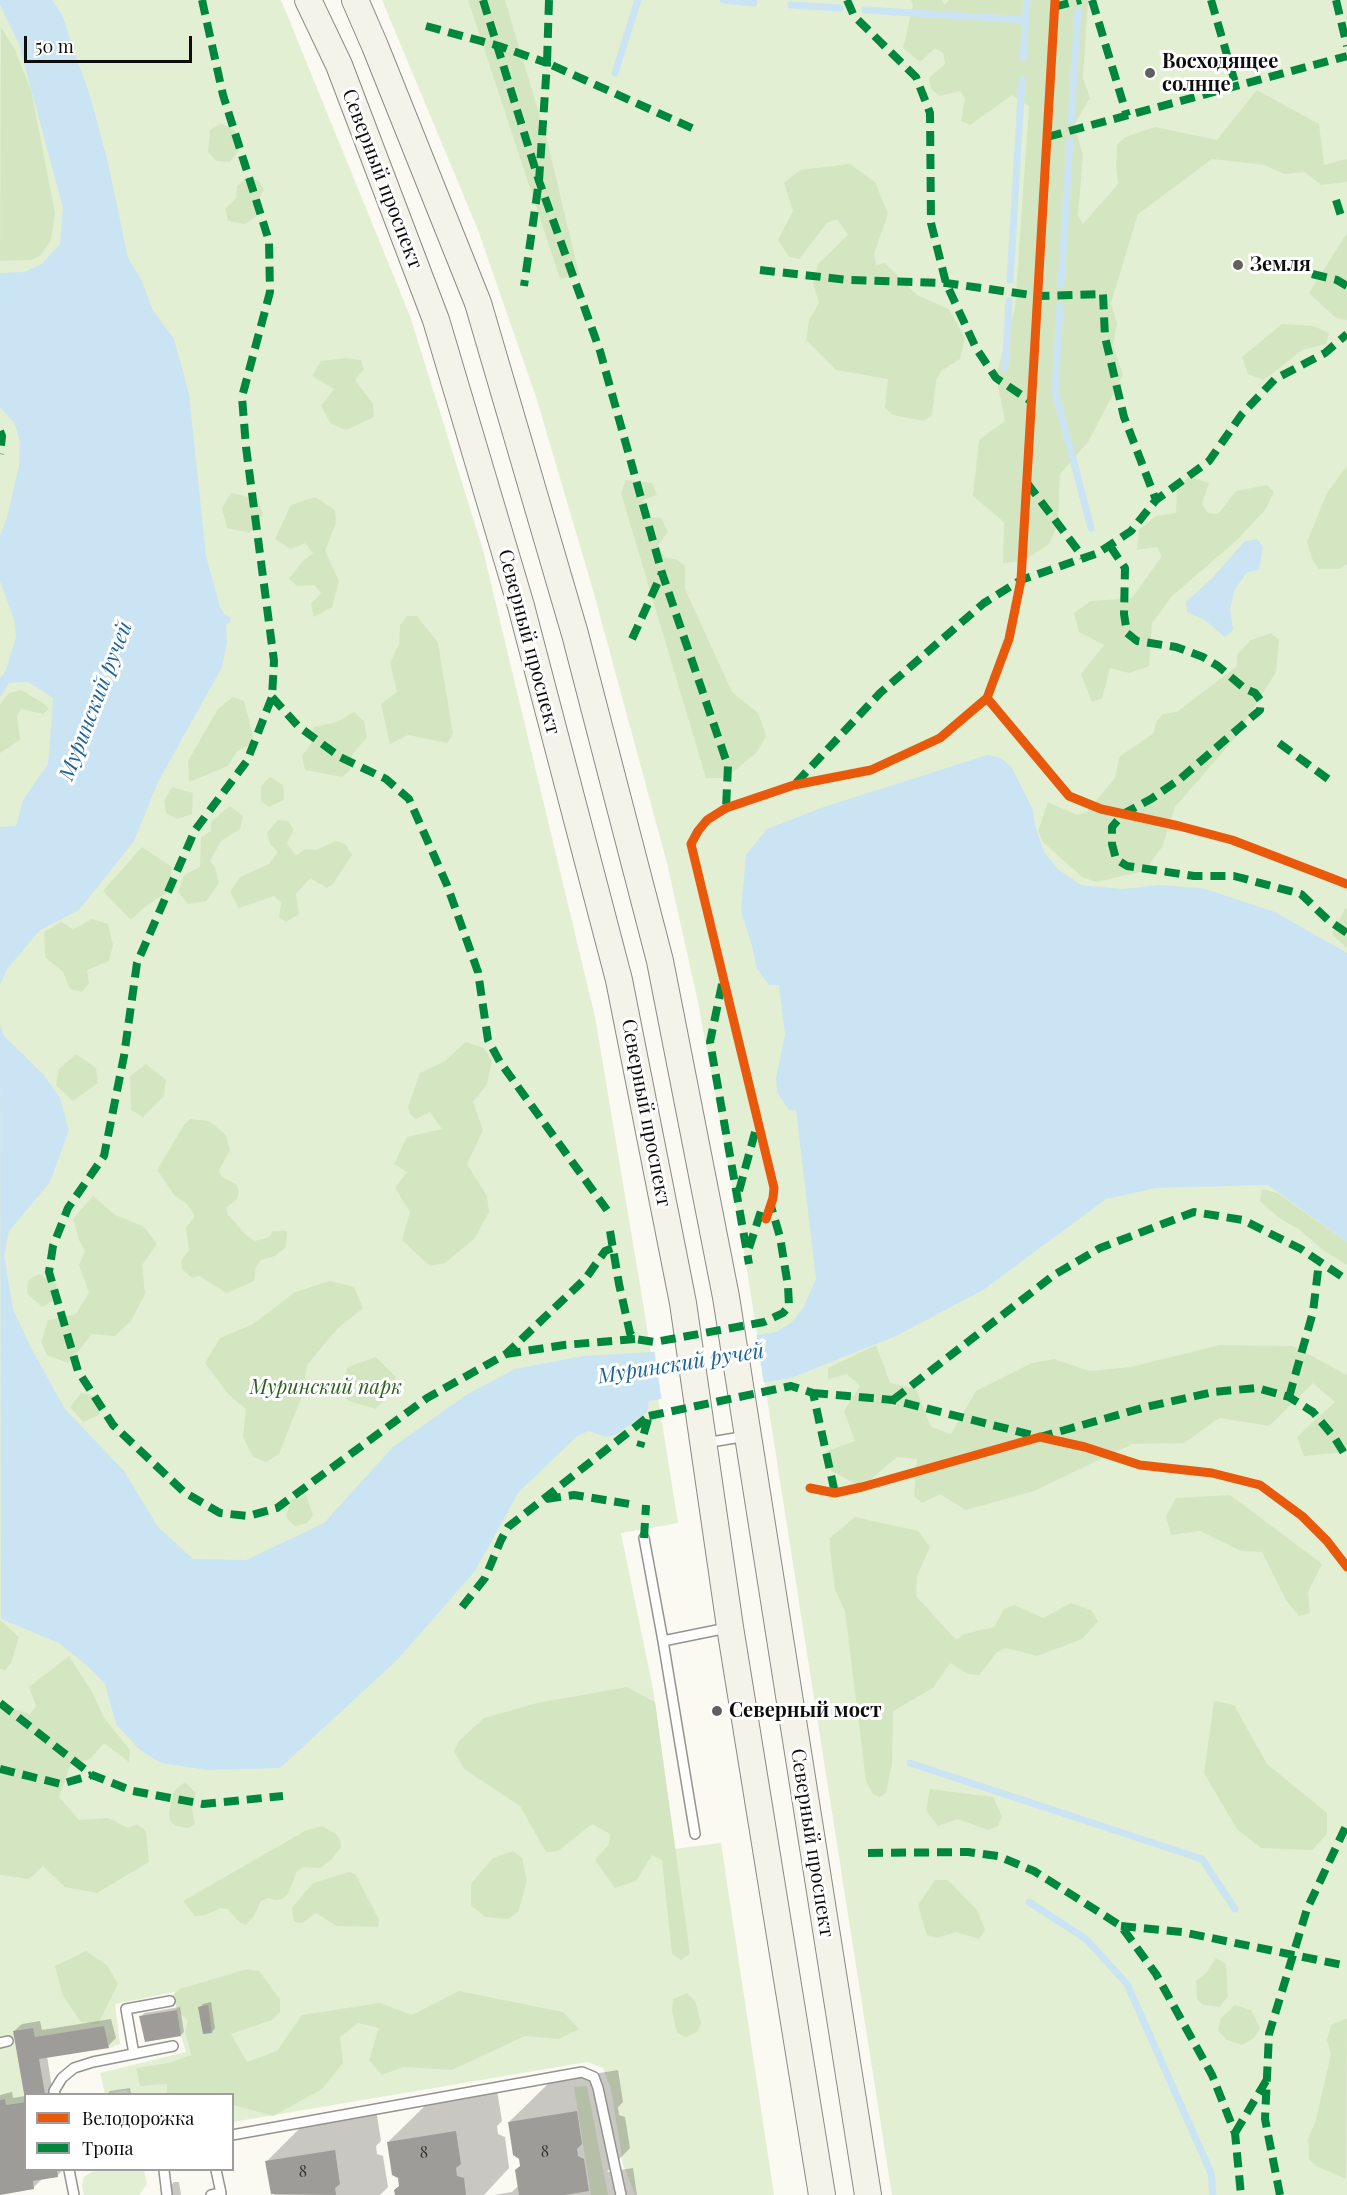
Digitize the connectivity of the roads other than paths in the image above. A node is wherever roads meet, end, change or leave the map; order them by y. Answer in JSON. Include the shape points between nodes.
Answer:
{"nodes":[{"id":1,"x":308,"y":0,"type":"edge"},
{"id":2,"x":355,"y":0,"type":"edge"},
{"id":3,"x":746,"y":1428,"type":"junction"},
{"id":4,"x":703,"y":1434,"type":"junction"},
{"id":5,"x":644,"y":1538,"type":"dead end"},
{"id":6,"x":730,"y":1627,"type":"junction"},
{"id":7,"x":663,"y":1641,"type":"junction"},
{"id":8,"x":695,"y":1833,"type":"dead end"},
{"id":9,"x":170,"y":2001,"type":"dead end"},
{"id":10,"x":172,"y":2046,"type":"dead end"},
{"id":11,"x":134,"y":2054,"type":"junction"},
{"id":12,"x":55,"y":2093,"type":"edge"},
{"id":13,"x":234,"y":2135,"type":"edge"},
{"id":14,"x":69,"y":2171,"type":"edge"},
{"id":15,"x":164,"y":2171,"type":"edge"},
{"id":16,"x":216,"y":2171,"type":"edge"},
{"id":17,"x":74,"y":2195,"type":"edge"},
{"id":18,"x":168,"y":2195,"type":"edge"},
{"id":19,"x":211,"y":2195,"type":"edge"},
{"id":20,"x":621,"y":2195,"type":"edge"},
{"id":21,"x":822,"y":2195,"type":"edge"},
{"id":22,"x":868,"y":2195,"type":"edge"}],
"edges":[{"from":1,"to":4,"type":"main road","name":"Северный проспект","via":[[339,65],[436,320],[521,606],[619,980],[683,1304]]},
{"from":2,"to":3,"type":"main road","via":[[478,303],[575,634],[660,961],[726,1297]]},
{"from":3,"to":4,"type":"lane"},
{"from":3,"to":22,"type":"main road","name":"Северный проспект"},
{"from":4,"to":6,"type":"main road"},
{"from":5,"to":7,"type":"lane"},
{"from":6,"to":7,"type":"lane"},
{"from":6,"to":21,"type":"main road"},
{"from":7,"to":8,"type":"lane"},
{"from":9,"to":11,"type":"lane","via":[[126,2009]]},
{"from":10,"to":11,"type":"lane"},
{"from":11,"to":12,"type":"lane","via":[[74,2068]]},
{"from":13,"to":20,"type":"lane","via":[[582,2072],[594,2077],[598,2088]]},
{"from":14,"to":17,"type":"lane"},
{"from":15,"to":18,"type":"lane"},
{"from":16,"to":19,"type":"lane","via":[[221,2193]]}]}
